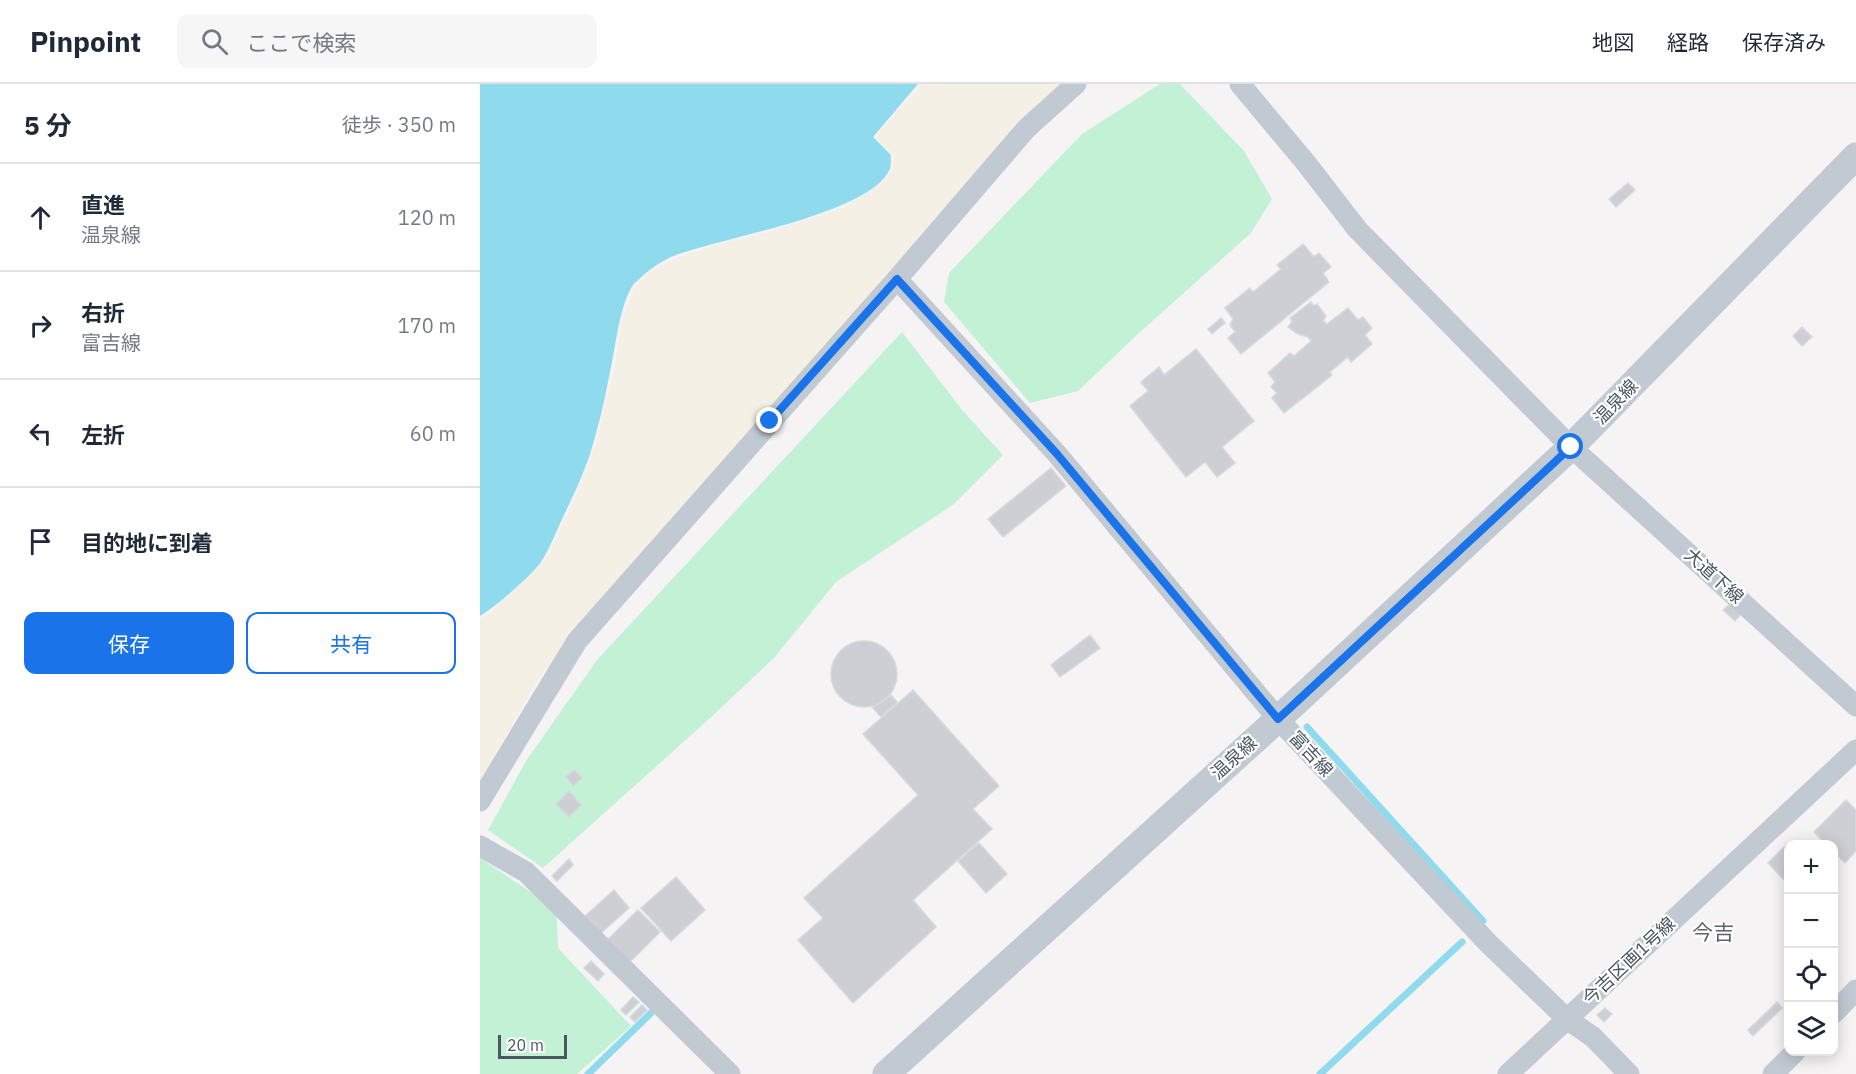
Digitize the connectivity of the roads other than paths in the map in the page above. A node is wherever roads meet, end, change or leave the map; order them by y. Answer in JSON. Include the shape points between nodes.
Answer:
{"nodes":[{"id":1,"x":1076,"y":84,"type":"edge"},
{"id":2,"x":1240,"y":84,"type":"edge"},
{"id":3,"x":1856,"y":156,"type":"edge"},
{"id":4,"x":897,"y":279,"type":"junction"},
{"id":5,"x":1571,"y":447,"type":"junction"},
{"id":6,"x":1856,"y":706,"type":"edge"},
{"id":7,"x":1278,"y":719,"type":"junction"},
{"id":8,"x":1856,"y":750,"type":"edge"},
{"id":9,"x":480,"y":801,"type":"edge"},
{"id":10,"x":480,"y":846,"type":"edge"},
{"id":11,"x":1856,"y":990,"type":"edge"},
{"id":12,"x":1838,"y":1008,"type":"edge"},
{"id":13,"x":1567,"y":1019,"type":"junction"},
{"id":14,"x":1792,"y":1056,"type":"edge"},
{"id":15,"x":730,"y":1074,"type":"edge"},
{"id":16,"x":886,"y":1074,"type":"edge"},
{"id":17,"x":1508,"y":1074,"type":"edge"},
{"id":18,"x":1629,"y":1074,"type":"edge"},
{"id":19,"x":1773,"y":1074,"type":"edge"}],
"edges":[{"from":1,"to":4,"type":"street","via":[[1027,128]]},
{"from":2,"to":5,"type":"street","name":"大道下線","via":[[1357,229]]},
{"from":3,"to":5,"type":"street","name":"温泉線"},
{"from":4,"to":7,"type":"street","name":"富吉線","via":[[1057,454]]},
{"from":4,"to":9,"type":"street","via":[[577,641]]},
{"from":5,"to":6,"type":"street","name":"大道下線"},
{"from":5,"to":7,"type":"street","name":"温泉線"},
{"from":7,"to":13,"type":"street","name":"富吉線","via":[[1488,944]]},
{"from":7,"to":16,"type":"street","name":"温泉線"},
{"from":8,"to":13,"type":"street","name":"今吉区画1号線"},
{"from":10,"to":15,"type":"street","via":[[525,872]]},
{"from":11,"to":12,"type":"street"},
{"from":13,"to":17,"type":"street","name":"今吉区画1号線"},
{"from":13,"to":18,"type":"street","name":"富吉線","via":[[1593,1036]]},
{"from":14,"to":19,"type":"street"}]}
